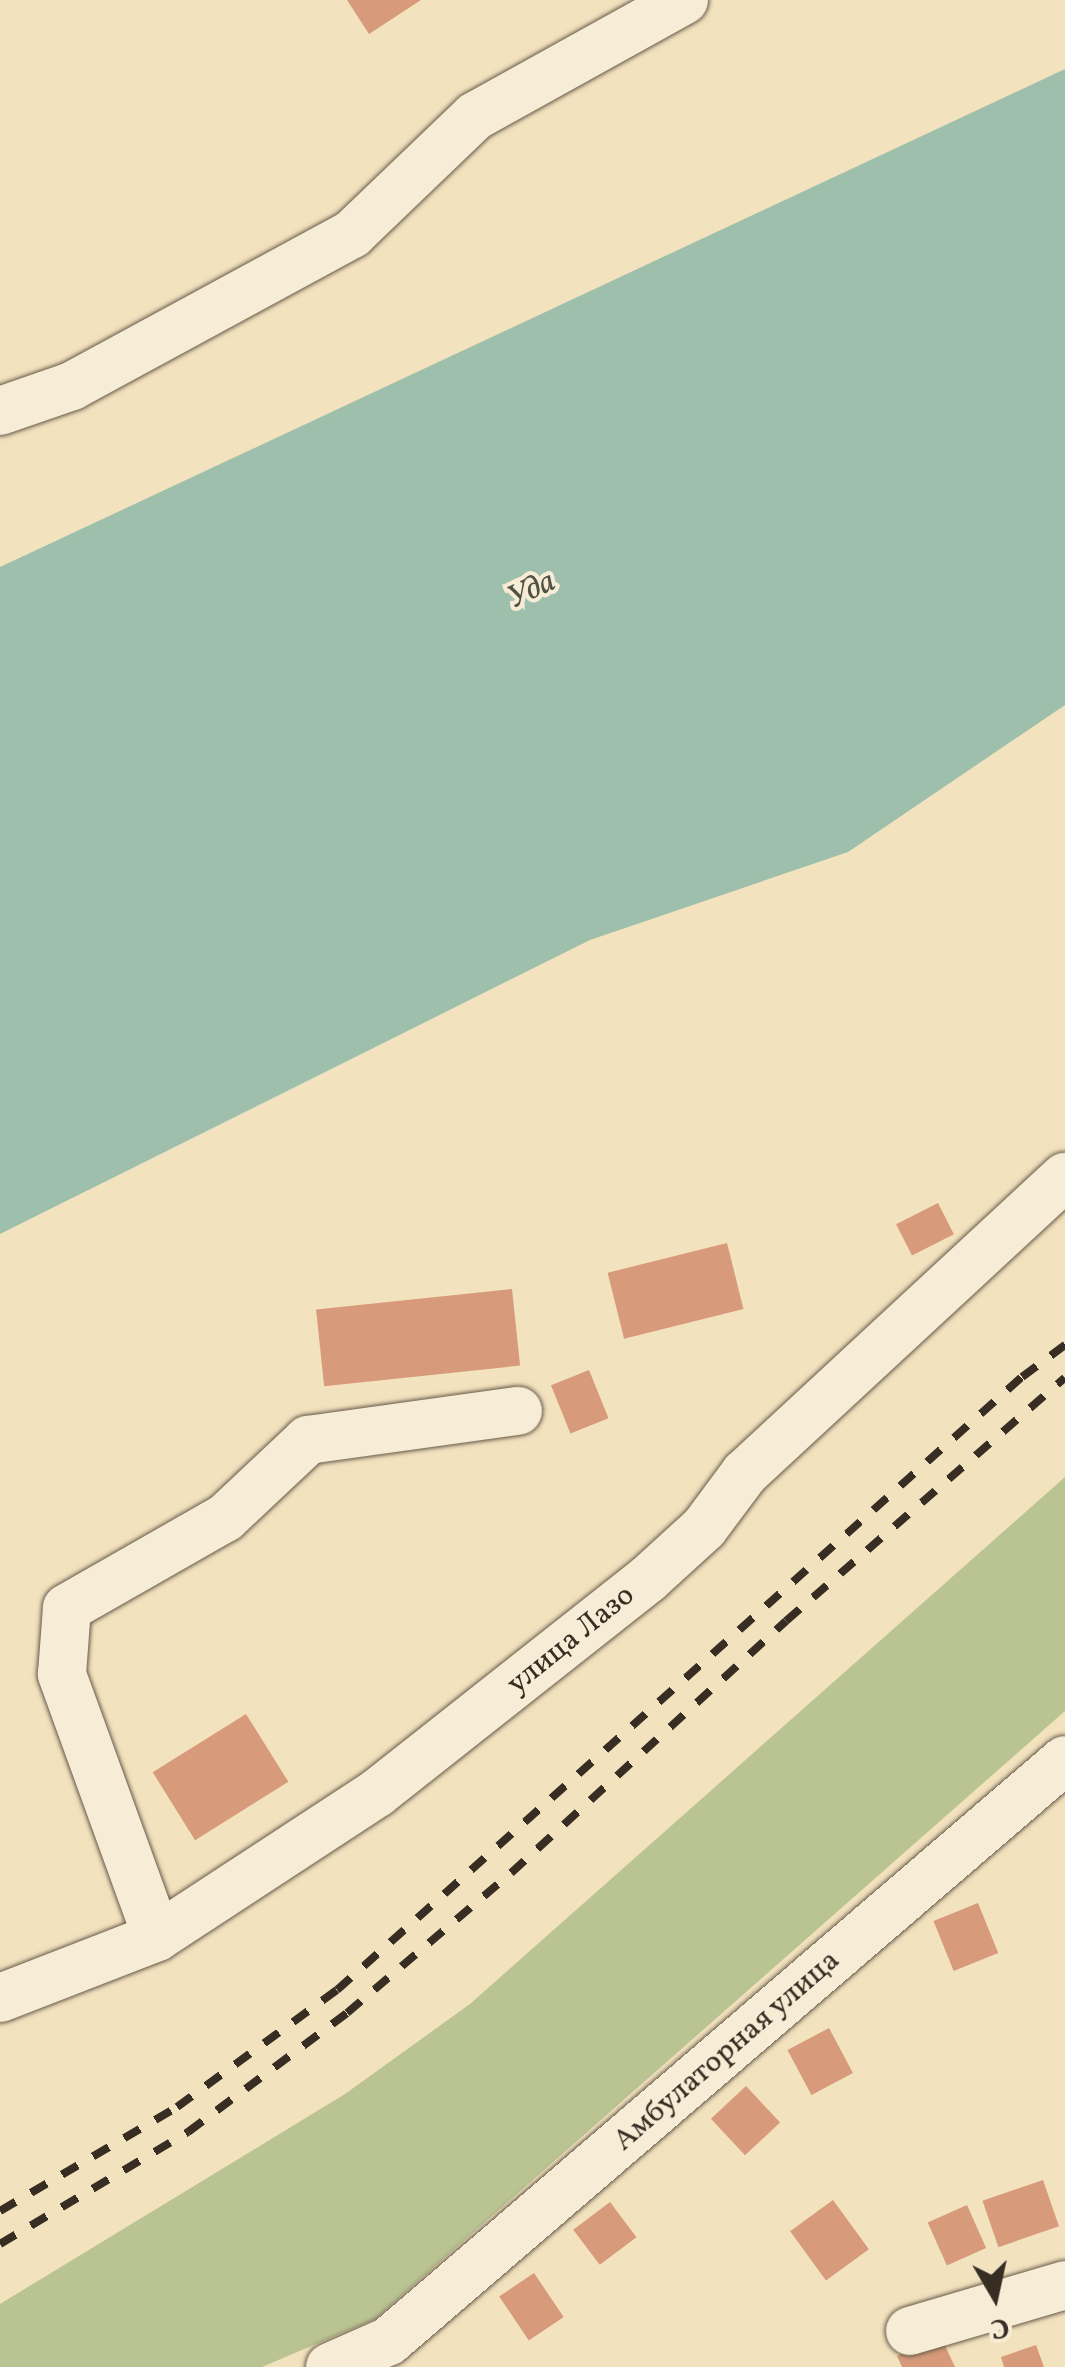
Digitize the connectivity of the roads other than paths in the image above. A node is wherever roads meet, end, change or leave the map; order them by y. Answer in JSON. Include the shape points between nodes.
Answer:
{"nodes":[{"id":1,"x":684,"y":0,"type":"edge"},
{"id":2,"x":0,"y":412,"type":"edge"},
{"id":3,"x":1065,"y":1177,"type":"edge"},
{"id":4,"x":518,"y":1410,"type":"dead end"},
{"id":5,"x":1065,"y":1760,"type":"edge"},
{"id":6,"x":157,"y":1937,"type":"junction"},
{"id":7,"x":0,"y":1998,"type":"edge"},
{"id":8,"x":1065,"y":2285,"type":"edge"},
{"id":9,"x":910,"y":2331,"type":"dead end"},
{"id":10,"x":397,"y":2354,"type":"edge"},
{"id":11,"x":330,"y":2367,"type":"edge"}],
"edges":[{"from":1,"to":2,"type":"street","via":[[475,116],[352,234],[72,386]]},
{"from":3,"to":6,"type":"street","name":"улица Лазо","via":[[745,1473],[704,1528],[648,1578],[377,1792]]},
{"from":4,"to":6,"type":"street","via":[[308,1440],[225,1518],[68,1608],[62,1674]]},
{"from":5,"to":10,"type":"street","name":"Амбулаторная улица"},
{"from":6,"to":7,"type":"street","name":"улица Лазо"},
{"from":8,"to":9,"type":"street"},
{"from":10,"to":11,"type":"street","name":"Амбулаторная улица"}]}
